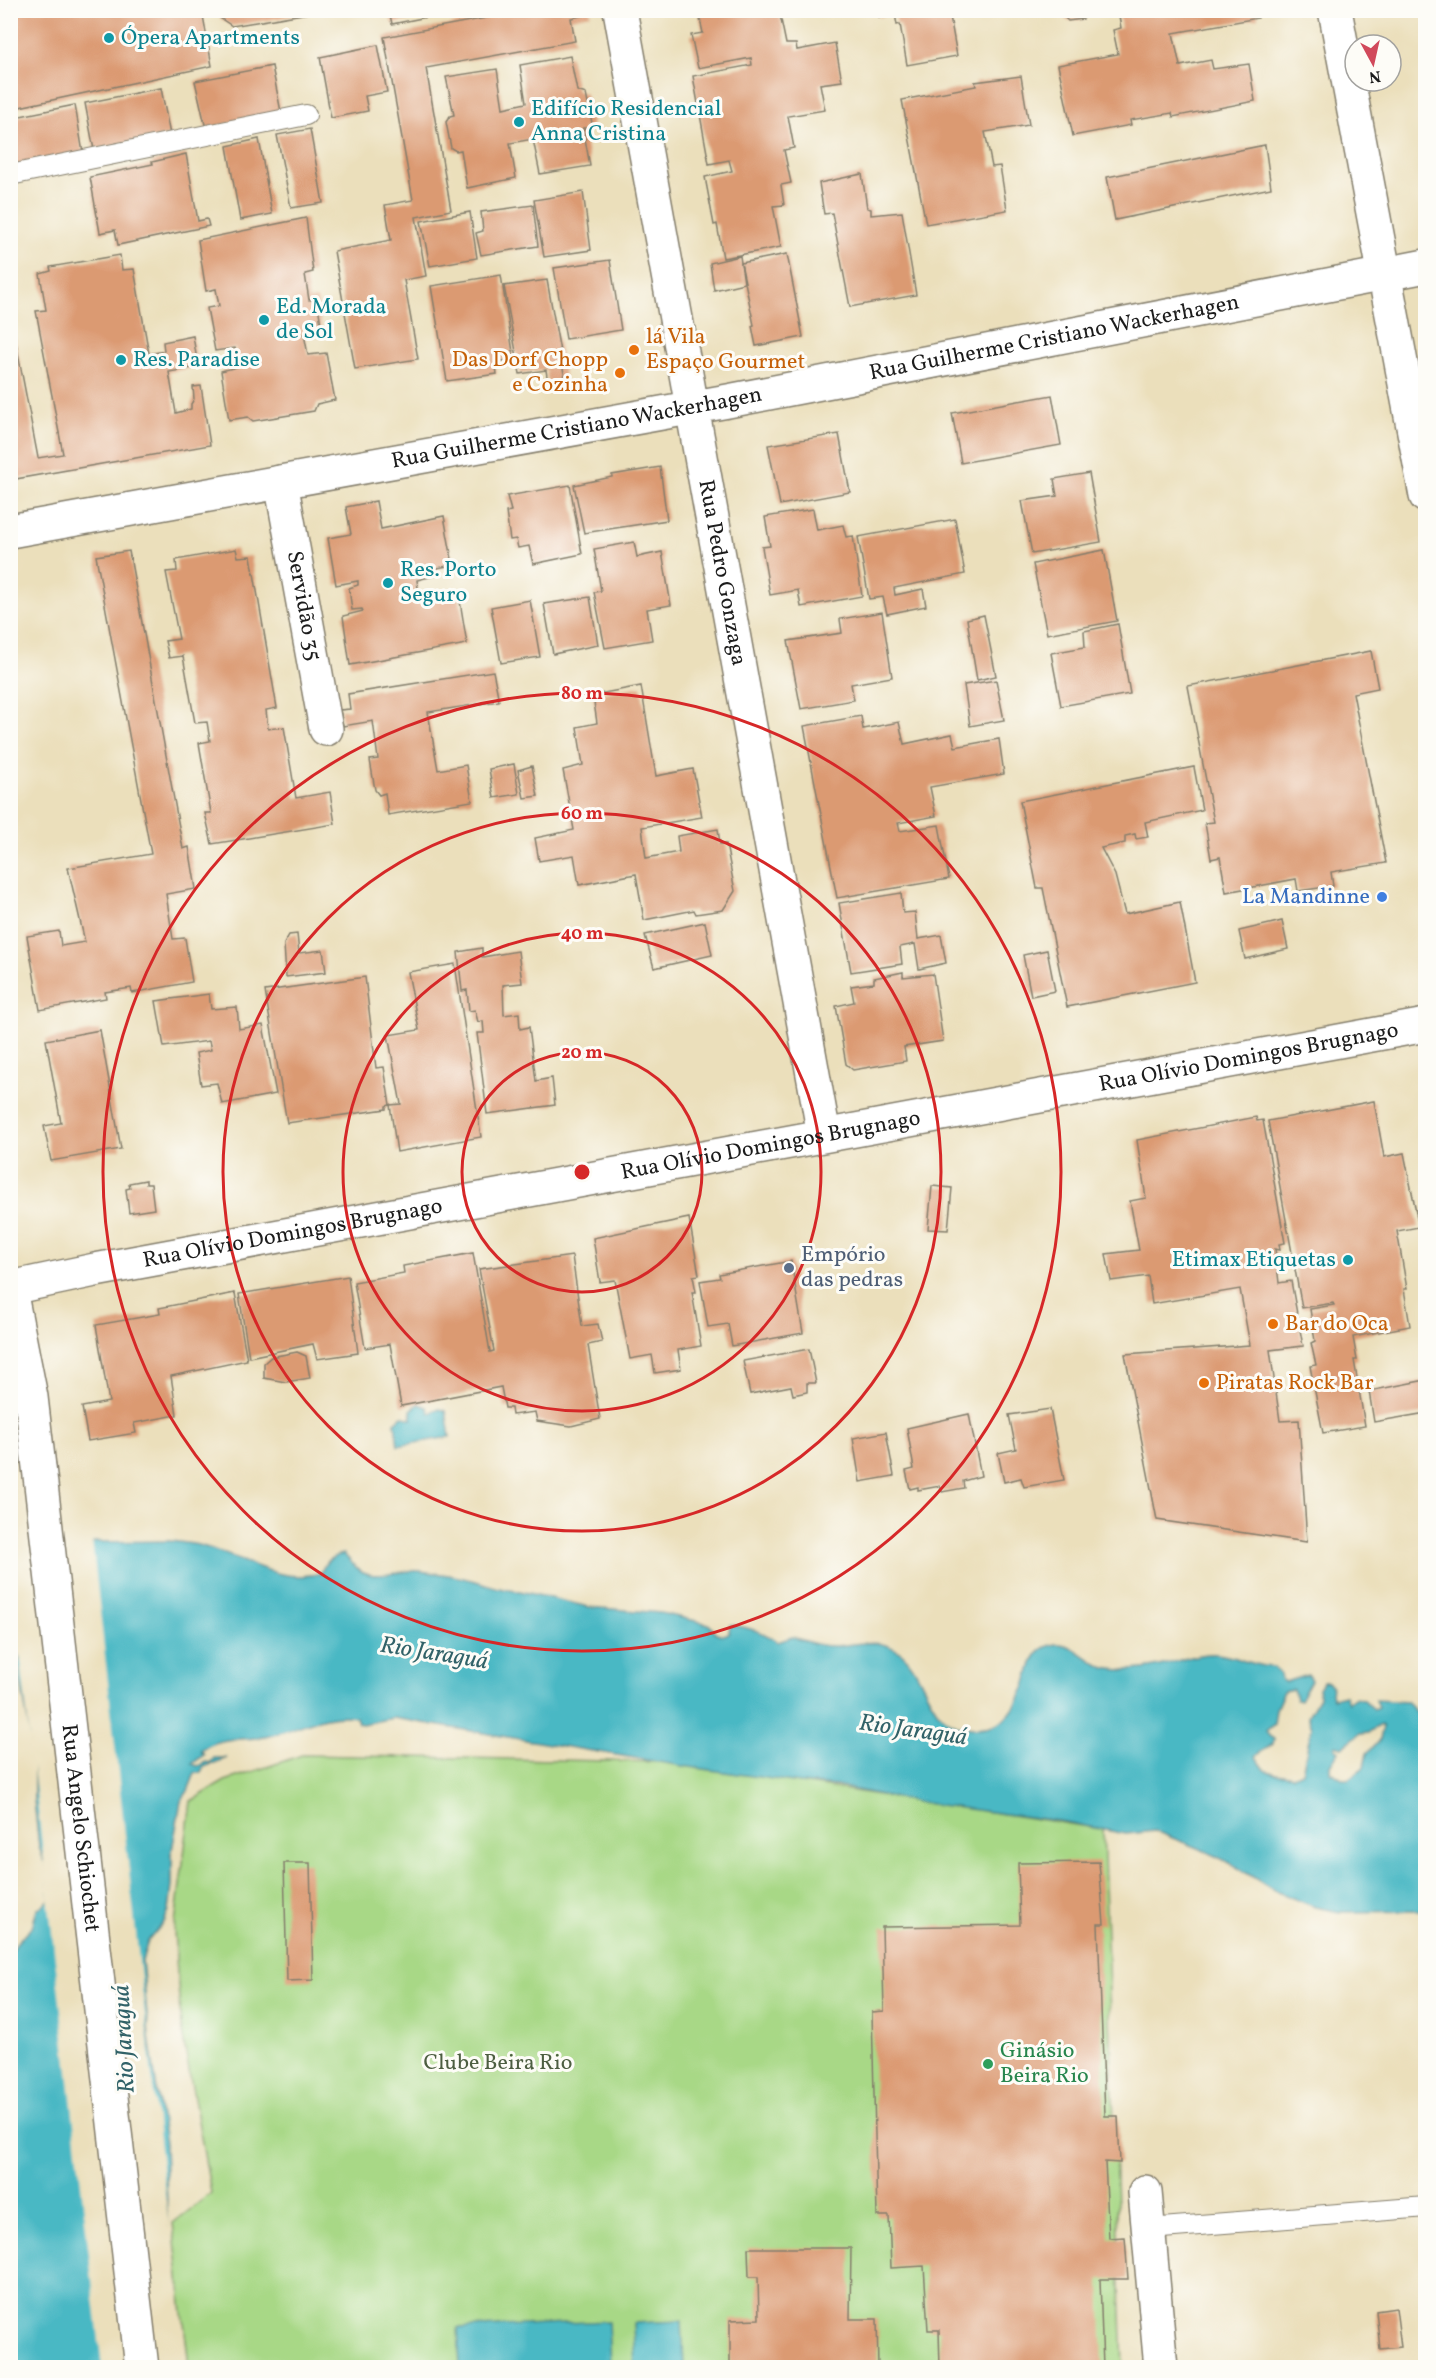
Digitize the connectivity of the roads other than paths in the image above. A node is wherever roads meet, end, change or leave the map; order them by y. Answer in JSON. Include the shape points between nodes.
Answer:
{"nodes":[{"id":1,"x":620,"y":10,"type":"edge"},
{"id":2,"x":1335,"y":10,"type":"edge"},
{"id":3,"x":306,"y":115,"type":"dead end"},
{"id":4,"x":10,"y":175,"type":"edge"},
{"id":5,"x":1425,"y":266,"type":"edge"},
{"id":6,"x":1383,"y":274,"type":"junction"},
{"id":7,"x":692,"y":407,"type":"junction"},
{"id":8,"x":281,"y":482,"type":"junction"},
{"id":9,"x":1425,"y":496,"type":"edge"},
{"id":10,"x":10,"y":531,"type":"edge"},
{"id":11,"x":326,"y":729,"type":"dead end"},
{"id":12,"x":1425,"y":1025,"type":"edge"},
{"id":13,"x":824,"y":1135,"type":"junction"},
{"id":14,"x":10,"y":1289,"type":"edge"},
{"id":15,"x":1144,"y":2192,"type":"dead end"},
{"id":16,"x":1425,"y":2207,"type":"edge"},
{"id":17,"x":1149,"y":2229,"type":"junction"},
{"id":18,"x":142,"y":2367,"type":"edge"},
{"id":19,"x":1161,"y":2367,"type":"edge"}],
"edges":[{"from":1,"to":7,"type":"street","name":"Rua Pedro Gonzaga"},
{"from":2,"to":6,"type":"street"},
{"from":3,"to":4,"type":"lane"},
{"from":5,"to":6,"type":"street","name":"Rua Guilherme Cristiano Wackerhagen"},
{"from":6,"to":7,"type":"street","name":"Rua Guilherme Cristiano Wackerhagen"},
{"from":6,"to":9,"type":"street"},
{"from":7,"to":8,"type":"street","name":"Rua Guilherme Cristiano Wackerhagen"},
{"from":7,"to":13,"type":"street","name":"Rua Pedro Gonzaga"},
{"from":8,"to":10,"type":"street","name":"Rua Guilherme Cristiano Wackerhagen"},
{"from":8,"to":11,"type":"street","name":"Servidão 35"},
{"from":12,"to":13,"type":"street","name":"Rua Olívio Domingos Brugnago"},
{"from":13,"to":14,"type":"street","name":"Rua Olívio Domingos Brugnago"},
{"from":14,"to":18,"type":"street","name":"Rua Angelo Schiochet","via":[[33,1415]]},
{"from":15,"to":17,"type":"street"},
{"from":16,"to":17,"type":"lane"},
{"from":17,"to":19,"type":"street"}]}
